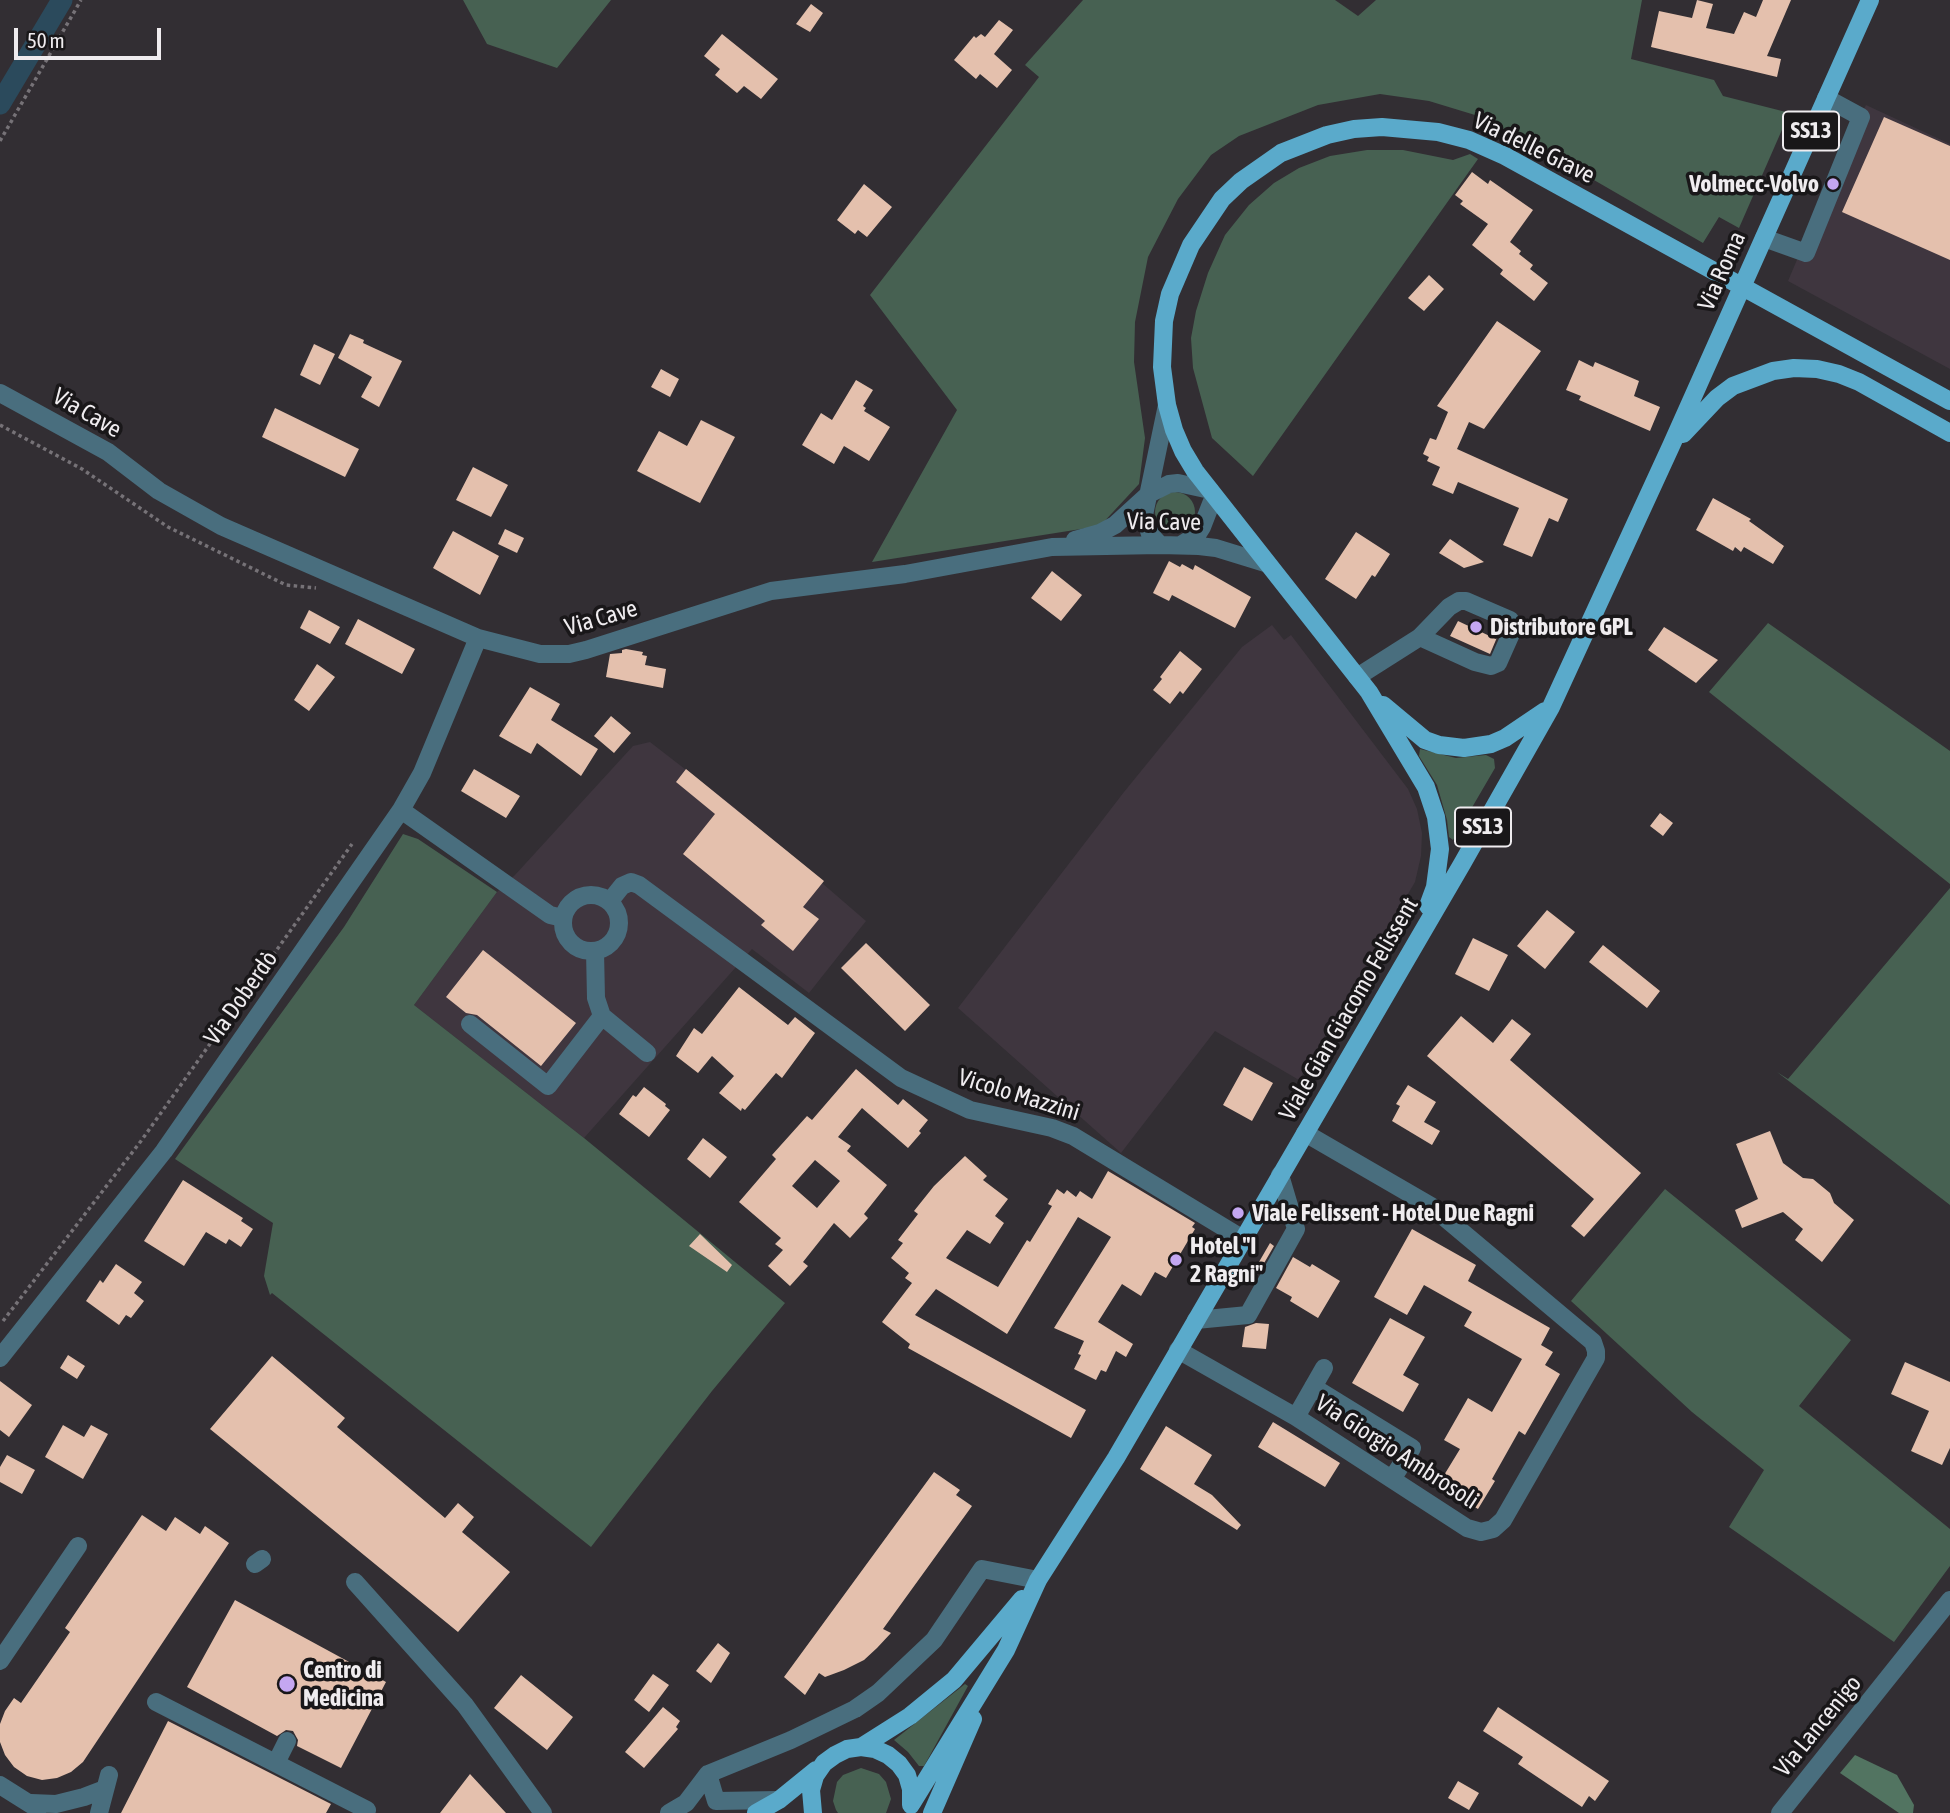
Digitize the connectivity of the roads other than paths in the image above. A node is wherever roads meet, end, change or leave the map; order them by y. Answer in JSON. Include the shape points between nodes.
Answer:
{"nodes":[{"id":1,"x":1870,"y":0,"type":"edge"},
{"id":2,"x":1826,"y":98,"type":"junction"},
{"id":3,"x":1764,"y":237,"type":"junction"},
{"id":4,"x":0,"y":393,"type":"edge"},
{"id":5,"x":1950,"y":401,"type":"edge"},
{"id":6,"x":1167,"y":405,"type":"junction"},
{"id":7,"x":1950,"y":433,"type":"edge"},
{"id":8,"x":1671,"y":446,"type":"junction"},
{"id":9,"x":1212,"y":493,"type":"junction"},
{"id":10,"x":1149,"y":494,"type":"junction"},
{"id":11,"x":1160,"y":545,"type":"junction"},
{"id":12,"x":1181,"y":545,"type":"junction"},
{"id":13,"x":1052,"y":547,"type":"junction"},
{"id":14,"x":1268,"y":564,"type":"junction"},
{"id":15,"x":1420,"y":637,"type":"junction"},
{"id":16,"x":478,"y":638,"type":"junction"},
{"id":17,"x":1357,"y":677,"type":"junction"},
{"id":18,"x":1369,"y":692,"type":"junction"},
{"id":19,"x":1551,"y":707,"type":"junction"},
{"id":20,"x":401,"y":810,"type":"junction"},
{"id":21,"x":610,"y":901,"type":"junction"},
{"id":22,"x":563,"y":918,"type":"junction"},
{"id":23,"x":1413,"y":946,"type":"junction"},
{"id":24,"x":595,"y":951,"type":"junction"},
{"id":25,"x":601,"y":1016,"type":"junction"},
{"id":26,"x":470,"y":1024,"type":"dead end"},
{"id":27,"x":647,"y":1053,"type":"dead end"},
{"id":28,"x":1305,"y":1133,"type":"junction"},
{"id":29,"x":1280,"y":1175,"type":"junction"},
{"id":30,"x":1243,"y":1239,"type":"junction"},
{"id":31,"x":1196,"y":1320,"type":"junction"},
{"id":32,"x":1178,"y":1350,"type":"junction"},
{"id":33,"x":0,"y":1358,"type":"edge"},
{"id":34,"x":1324,"y":1368,"type":"dead end"},
{"id":35,"x":1313,"y":1387,"type":"junction"},
{"id":36,"x":1296,"y":1417,"type":"junction"},
{"id":37,"x":1392,"y":1479,"type":"junction"},
{"id":38,"x":78,"y":1546,"type":"dead end"},
{"id":39,"x":1038,"y":1580,"type":"junction"},
{"id":40,"x":355,"y":1582,"type":"dead end"},
{"id":41,"x":1950,"y":1600,"type":"edge"},
{"id":42,"x":1006,"y":1650,"type":"junction"},
{"id":43,"x":0,"y":1661,"type":"edge"},
{"id":44,"x":156,"y":1702,"type":"dead end"},
{"id":45,"x":288,"y":1741,"type":"dead end"},
{"id":46,"x":861,"y":1747,"type":"junction"},
{"id":47,"x":276,"y":1763,"type":"junction"},
{"id":48,"x":824,"y":1763,"type":"junction"},
{"id":49,"x":708,"y":1774,"type":"junction"},
{"id":50,"x":0,"y":1785,"type":"edge"},
{"id":51,"x":779,"y":1800,"type":"junction"},
{"id":52,"x":37,"y":1808,"type":"edge"},
{"id":53,"x":911,"y":1808,"type":"edge"},
{"id":54,"x":368,"y":1810,"type":"edge"},
{"id":55,"x":99,"y":1813,"type":"edge"},
{"id":56,"x":542,"y":1813,"type":"edge"},
{"id":57,"x":669,"y":1813,"type":"edge"},
{"id":58,"x":756,"y":1813,"type":"edge"},
{"id":59,"x":813,"y":1813,"type":"edge"},
{"id":60,"x":932,"y":1813,"type":"edge"},
{"id":61,"x":1780,"y":1813,"type":"edge"}],
"edges":[{"from":1,"to":2,"type":"main road","name":"Via Roma","number":"SS13"},
{"from":2,"to":3,"type":"main road","name":"Via Roma","number":"SS13"},
{"from":2,"to":3,"type":"street","via":[[1861,117],[1806,253]]},
{"from":3,"to":8,"type":"main road","name":"Via Roma","number":"SS13"},
{"from":4,"to":16,"type":"street","name":"Via Cave","via":[[108,452],[159,491],[221,526]]},
{"from":5,"to":6,"type":"main road","name":"Via delle Grave","via":[[1505,156],[1438,132],[1382,127],[1354,129],[1302,143],[1260,167],[1222,199],[1191,245],[1170,294],[1162,345]]},
{"from":6,"to":9,"type":"main road","name":"Via delle Grave","via":[[1183,451]]},
{"from":6,"to":10,"type":"street"},
{"from":7,"to":8,"type":"main road","via":[[1859,382],[1817,369],[1794,368],[1753,376],[1733,386]]},
{"from":8,"to":19,"type":"main road","name":"Viale Gian Giacomo Felissent","number":"SS13"},
{"from":9,"to":10,"type":"street","via":[[1178,483]]},
{"from":9,"to":12,"type":"street","via":[[1197,535]]},
{"from":9,"to":14,"type":"main road","name":"Via delle Grave"},
{"from":10,"to":11,"type":"street","via":[[1146,525]]},
{"from":10,"to":13,"type":"street","via":[[1115,525]]},
{"from":11,"to":12,"type":"street","name":"Via Cave"},
{"from":11,"to":13,"type":"street","name":"Via Cave"},
{"from":12,"to":14,"type":"street","name":"Via Cave","via":[[1216,548]]},
{"from":13,"to":16,"type":"street","name":"Via Cave","via":[[905,574],[771,591],[569,654],[531,653]]},
{"from":14,"to":17,"type":"main road","name":"Via delle Grave"},
{"from":15,"to":15,"type":"street","via":[[1491,666],[1497,663],[1514,627],[1510,620],[1459,601]]},
{"from":15,"to":17,"type":"street"},
{"from":16,"to":20,"type":"street","name":"Via Doberdò","via":[[426,763]]},
{"from":17,"to":18,"type":"main road","name":"Via delle Grave"},
{"from":18,"to":19,"type":"main road","name":"Via delle Grave","via":[[1425,740],[1452,747],[1477,748],[1505,738]]},
{"from":18,"to":23,"type":"main road","name":"Via delle Grave","via":[[1426,787],[1439,833],[1435,887]]},
{"from":19,"to":23,"type":"main road","name":"Viale Gian Giacomo Felissent","number":"SS13"},
{"from":20,"to":22,"type":"street","via":[[550,915]]},
{"from":20,"to":33,"type":"street","name":"Via Doberdò","via":[[164,1152]]},
{"from":21,"to":22,"type":"street","via":[[591,894],[581,896],[566,908]]},
{"from":21,"to":24,"type":"street","via":[[620,928],[611,943]]},
{"from":21,"to":30,"type":"street","name":"Vicolo Mazzini","via":[[622,886],[631,881],[639,884],[901,1078],[971,1110],[1073,1136]]},
{"from":22,"to":24,"type":"street","via":[[570,943]]},
{"from":23,"to":28,"type":"main road","name":"Viale Gian Giacomo Felissent","number":"SS13"},
{"from":24,"to":25,"type":"street"},
{"from":25,"to":26,"type":"street","via":[[548,1086]]},
{"from":25,"to":27,"type":"street"},
{"from":28,"to":29,"type":"main road","name":"Viale Gian Giacomo Felissent","number":"SS13"},
{"from":28,"to":37,"type":"street","name":"Via Giorgio Ambrosoli","via":[[1440,1213],[1593,1342],[1596,1351],[1503,1520],[1493,1528],[1481,1532],[1467,1528]]},
{"from":29,"to":30,"type":"main road","name":"Viale Gian Giacomo Felissent","number":"SS13"},
{"from":29,"to":31,"type":"street","via":[[1296,1229],[1248,1315]]},
{"from":30,"to":31,"type":"main road","name":"Viale Gian Giacomo Felissent","number":"SS13"},
{"from":31,"to":32,"type":"main road","name":"Viale Gian Giacomo Felissent","number":"SS13"},
{"from":32,"to":36,"type":"street","name":"Via Giorgio Ambrosoli"},
{"from":32,"to":39,"type":"main road","name":"Viale Gian Giacomo Felissent","number":"SS13"},
{"from":34,"to":35,"type":"street"},
{"from":35,"to":36,"type":"street"},
{"from":35,"to":37,"type":"street","via":[[1412,1448]]},
{"from":36,"to":37,"type":"street","name":"Via Giorgio Ambrosoli"},
{"from":38,"to":43,"type":"street"},
{"from":39,"to":42,"type":"main road","name":"Viale Gian Giacomo Felissent"},
{"from":39,"to":46,"type":"main road","name":"Viale Gian Giacomo Felissent","via":[[954,1681]]},
{"from":39,"to":49,"type":"street","via":[[982,1569],[933,1640],[878,1693],[855,1709]]},
{"from":40,"to":56,"type":"street","via":[[465,1705]]},
{"from":41,"to":61,"type":"street","name":"Via Lancenigo"},
{"from":42,"to":53,"type":"main road","name":"Viale Gian Giacomo Felissent"},
{"from":42,"to":60,"type":"main road"},
{"from":44,"to":47,"type":"street"},
{"from":45,"to":47,"type":"street"},
{"from":46,"to":48,"type":"main road","name":"Viale Gian Giacomo Felissent"},
{"from":46,"to":53,"type":"main road","name":"Viale Gian Giacomo Felissent","via":[[888,1755],[899,1764],[911,1789]]},
{"from":47,"to":54,"type":"street"},
{"from":48,"to":51,"type":"main road","name":"Viale Gian Giacomo Felissent"},
{"from":48,"to":59,"type":"main road","via":[[811,1790]]},
{"from":49,"to":51,"type":"street","via":[[716,1801]]},
{"from":49,"to":57,"type":"street","via":[[686,1803]]},
{"from":50,"to":52,"type":"street"},
{"from":51,"to":58,"type":"main road","name":"Viale Gian Giacomo Felissent"},
{"from":52,"to":55,"type":"street","via":[[84,1797],[107,1782]]}]}
